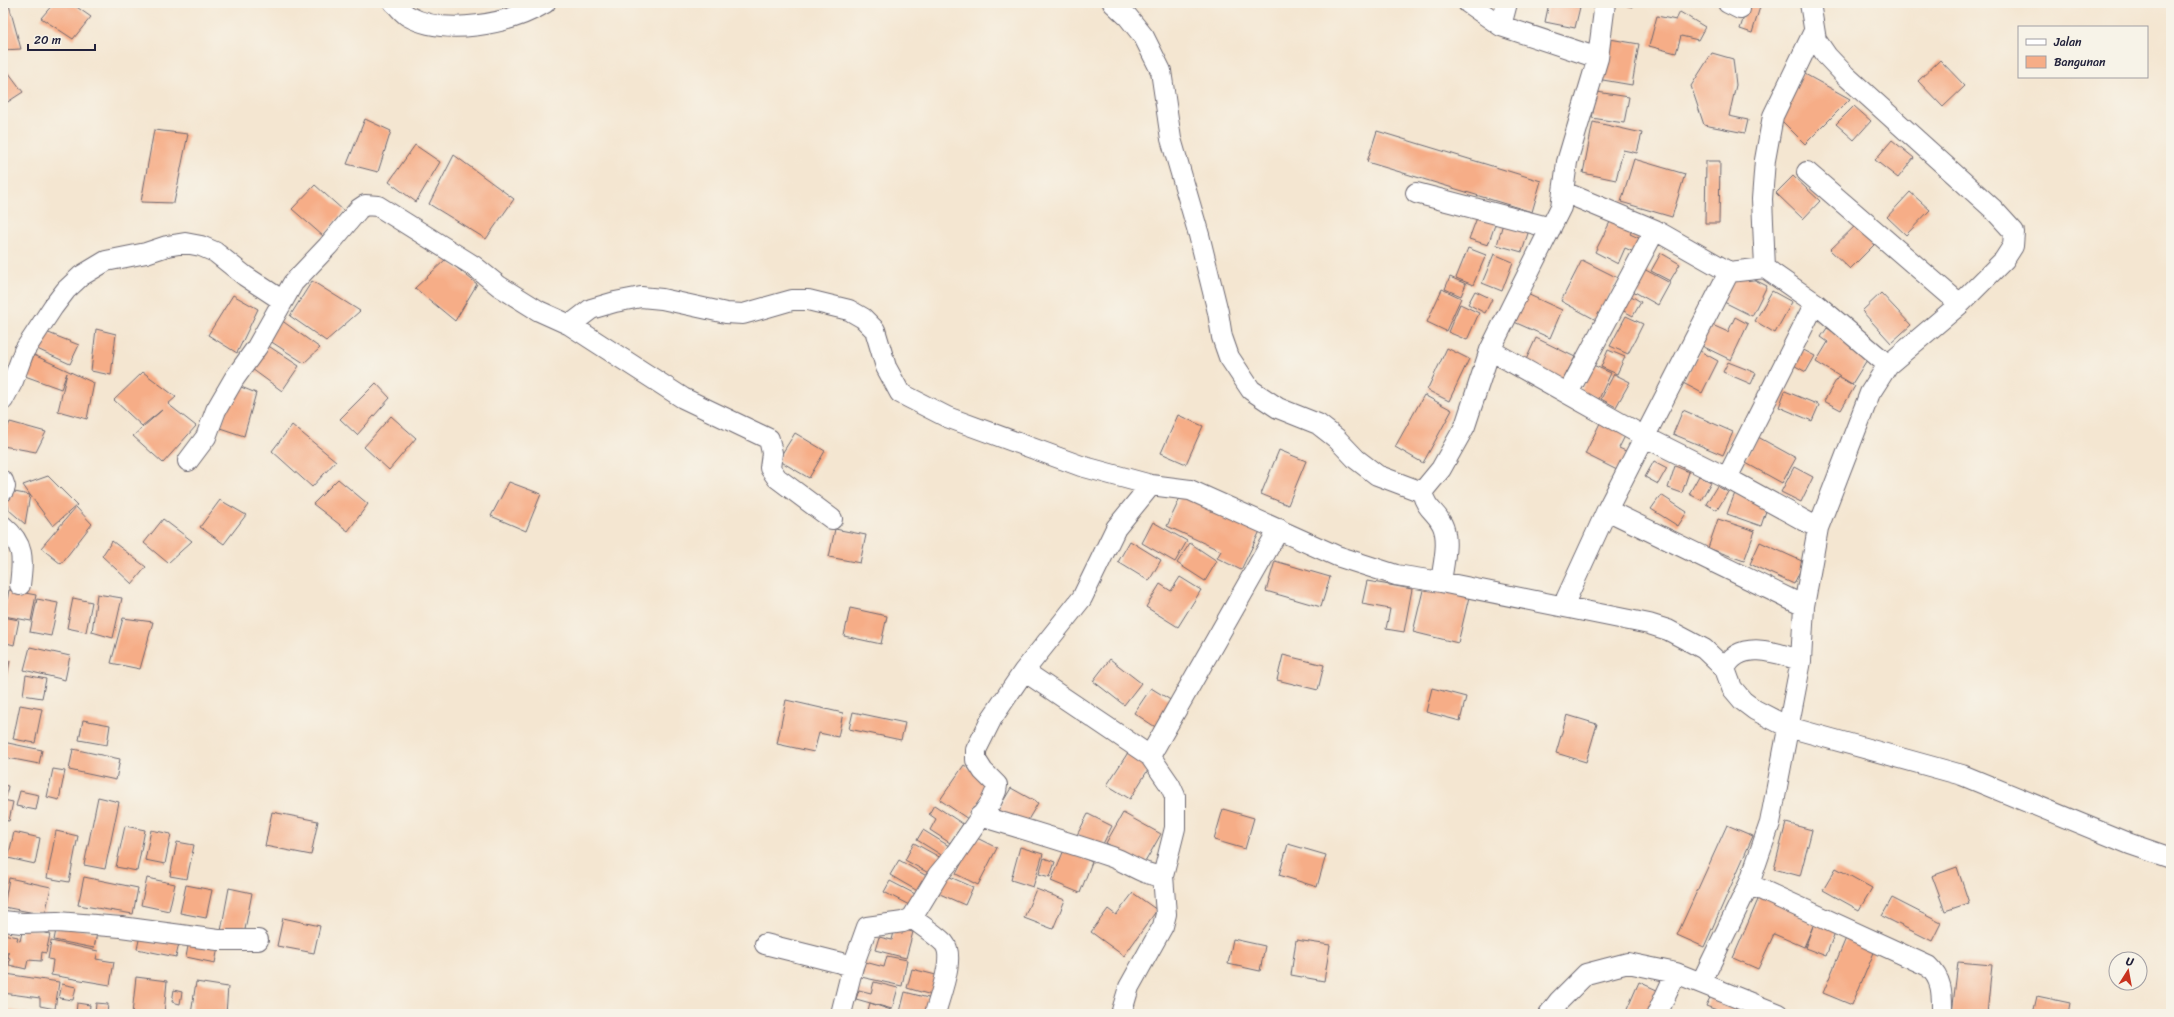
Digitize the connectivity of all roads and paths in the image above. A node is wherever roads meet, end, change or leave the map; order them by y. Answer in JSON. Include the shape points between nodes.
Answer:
{"nodes":[{"id":1,"x":394,"y":3,"type":"edge"},
{"id":2,"x":545,"y":3,"type":"edge"},
{"id":3,"x":1114,"y":3,"type":"edge"},
{"id":4,"x":1468,"y":3,"type":"edge"},
{"id":5,"x":1507,"y":3,"type":"edge"},
{"id":6,"x":1605,"y":3,"type":"edge"},
{"id":7,"x":1810,"y":3,"type":"edge"},
{"id":8,"x":1502,"y":26,"type":"junction"},
{"id":9,"x":1814,"y":31,"type":"junction"},
{"id":10,"x":1598,"y":58,"type":"junction"},
{"id":11,"x":1806,"y":172,"type":"dead end"},
{"id":12,"x":1564,"y":192,"type":"junction"},
{"id":13,"x":1416,"y":193,"type":"dead end"},
{"id":14,"x":1551,"y":228,"type":"junction"},
{"id":15,"x":1655,"y":230,"type":"junction"},
{"id":16,"x":1765,"y":268,"type":"junction"},
{"id":17,"x":1729,"y":272,"type":"junction"},
{"id":18,"x":283,"y":301,"type":"junction"},
{"id":19,"x":1815,"y":303,"type":"junction"},
{"id":20,"x":1960,"y":304,"type":"junction"},
{"id":21,"x":570,"y":325,"type":"junction"},
{"id":22,"x":1490,"y":350,"type":"junction"},
{"id":23,"x":1888,"y":365,"type":"junction"},
{"id":24,"x":1568,"y":393,"type":"junction"},
{"id":25,"x":3,"y":400,"type":"edge"},
{"id":26,"x":1645,"y":436,"type":"junction"},
{"id":27,"x":188,"y":461,"type":"dead end"},
{"id":28,"x":1727,"y":478,"type":"junction"},
{"id":29,"x":3,"y":481,"type":"edge"},
{"id":30,"x":1150,"y":485,"type":"junction"},
{"id":31,"x":3,"y":491,"type":"edge"},
{"id":32,"x":1422,"y":492,"type":"junction"},
{"id":33,"x":1607,"y":510,"type":"junction"},
{"id":34,"x":832,"y":519,"type":"dead end"},
{"id":35,"x":3,"y":526,"type":"edge"},
{"id":36,"x":1818,"y":528,"type":"junction"},
{"id":37,"x":1278,"y":529,"type":"junction"},
{"id":38,"x":1441,"y":582,"type":"junction"},
{"id":39,"x":20,"y":585,"type":"dead end"},
{"id":40,"x":1563,"y":606,"type":"junction"},
{"id":41,"x":1804,"y":606,"type":"junction"},
{"id":42,"x":1801,"y":661,"type":"junction"},
{"id":43,"x":1724,"y":669,"type":"junction"},
{"id":44,"x":1024,"y":671,"type":"junction"},
{"id":45,"x":1788,"y":728,"type":"junction"},
{"id":46,"x":1150,"y":756,"type":"junction"},
{"id":47,"x":980,"y":816,"type":"junction"},
{"id":48,"x":2171,"y":858,"type":"edge"},
{"id":49,"x":1163,"y":876,"type":"junction"},
{"id":50,"x":1749,"y":884,"type":"junction"},
{"id":51,"x":912,"y":918,"type":"junction"},
{"id":52,"x":3,"y":921,"type":"edge"},
{"id":53,"x":258,"y":940,"type":"dead end"},
{"id":54,"x":765,"y":944,"type":"dead end"},
{"id":55,"x":853,"y":966,"type":"junction"},
{"id":56,"x":1676,"y":973,"type":"junction"},
{"id":57,"x":1701,"y":983,"type":"junction"},
{"id":58,"x":1742,"y":1007,"type":"edge"},
{"id":59,"x":841,"y":1014,"type":"edge"},
{"id":60,"x":935,"y":1014,"type":"edge"},
{"id":61,"x":1121,"y":1014,"type":"edge"},
{"id":62,"x":1549,"y":1014,"type":"edge"},
{"id":63,"x":1657,"y":1014,"type":"edge"},
{"id":64,"x":1778,"y":1014,"type":"edge"},
{"id":65,"x":1942,"y":1014,"type":"edge"}],
"edges":[{"from":1,"to":2,"type":"street","via":[[407,15],[422,22],[459,26],[510,18]]},
{"from":3,"to":32,"type":"street","via":[[1144,37],[1161,71],[1171,139],[1199,236],[1229,357],[1251,390],[1278,408],[1318,424],[1377,475]]},
{"from":4,"to":8,"type":"street"},
{"from":5,"to":8,"type":"street"},
{"from":6,"to":10,"type":"street"},
{"from":7,"to":9,"type":"street"},
{"from":8,"to":10,"type":"street"},
{"from":9,"to":16,"type":"street","via":[[1773,116],[1765,160],[1762,199]]},
{"from":9,"to":20,"type":"street","via":[[1816,40],[1826,56],[1993,209],[2014,232],[2013,246],[2004,260]]},
{"from":10,"to":12,"type":"street","via":[[1567,162]]},
{"from":11,"to":20,"type":"street"},
{"from":12,"to":14,"type":"street","via":[[1561,207]]},
{"from":12,"to":15,"type":"street"},
{"from":13,"to":14,"type":"street"},
{"from":14,"to":22,"type":"street","via":[[1529,267]]},
{"from":15,"to":17,"type":"street"},
{"from":15,"to":24,"type":"street"},
{"from":16,"to":17,"type":"street"},
{"from":16,"to":19,"type":"street"},
{"from":17,"to":26,"type":"street"},
{"from":18,"to":21,"type":"street","via":[[293,283],[359,209],[371,205],[378,206],[474,266],[499,286],[539,311]]},
{"from":18,"to":25,"type":"street","via":[[215,252],[201,246],[185,243],[106,261],[81,276],[53,307],[24,351],[14,381]]},
{"from":18,"to":27,"type":"street","via":[[216,410],[206,437]]},
{"from":19,"to":23,"type":"street"},
{"from":19,"to":28,"type":"street"},
{"from":20,"to":23,"type":"street"},
{"from":21,"to":30,"type":"street","via":[[591,309],[641,297],[726,314],[743,314],[792,300],[808,300],[849,310],[863,318],[875,330],[894,385],[908,398],[980,431],[1033,447],[1081,466]]},
{"from":21,"to":34,"type":"street","via":[[683,398],[769,439],[772,453],[770,468],[777,478]]},
{"from":22,"to":24,"type":"street"},
{"from":22,"to":32,"type":"street","via":[[1465,426],[1441,469]]},
{"from":23,"to":36,"type":"street","via":[[1870,394]]},
{"from":24,"to":26,"type":"street"},
{"from":26,"to":28,"type":"street"},
{"from":26,"to":33,"type":"street"},
{"from":28,"to":36,"type":"street"},
{"from":29,"to":31,"type":"street"},
{"from":30,"to":37,"type":"street","via":[[1190,490]]},
{"from":30,"to":44,"type":"street","via":[[1116,528],[1082,598]]},
{"from":32,"to":38,"type":"street","via":[[1426,505],[1442,524],[1446,540]]},
{"from":33,"to":40,"type":"street"},
{"from":33,"to":41,"type":"street"},
{"from":35,"to":39,"type":"street","via":[[17,539],[23,560]]},
{"from":36,"to":41,"type":"street"},
{"from":37,"to":38,"type":"street","via":[[1357,563],[1396,575]]},
{"from":37,"to":46,"type":"street"},
{"from":38,"to":40,"type":"street"},
{"from":40,"to":43,"type":"street","via":[[1668,630],[1704,649]]},
{"from":41,"to":42,"type":"street"},
{"from":42,"to":43,"type":"street","via":[[1778,652],[1749,651],[1736,654],[1729,659]]},
{"from":42,"to":45,"type":"street"},
{"from":43,"to":45,"type":"street","via":[[1732,688],[1743,701]]},
{"from":44,"to":46,"type":"street"},
{"from":44,"to":47,"type":"street","via":[[992,718],[976,750],[976,760],[997,785],[991,802]]},
{"from":45,"to":48,"type":"street","via":[[1962,775],[2130,844]]},
{"from":45,"to":50,"type":"street","via":[[1770,823]]},
{"from":46,"to":49,"type":"street","via":[[1175,796],[1175,828]]},
{"from":47,"to":49,"type":"street","via":[[1112,857],[1147,874]]},
{"from":47,"to":51,"type":"street","via":[[938,875]]},
{"from":49,"to":61,"type":"street","via":[[1166,914],[1163,926],[1129,987]]},
{"from":50,"to":57,"type":"street"},
{"from":50,"to":65,"type":"street","via":[[1928,966],[1937,975],[1942,992]]},
{"from":51,"to":55,"type":"street","via":[[903,922],[867,927]]},
{"from":51,"to":60,"type":"street","via":[[944,944],[948,952],[949,962]]},
{"from":52,"to":53,"type":"street","via":[[57,922],[218,940]]},
{"from":54,"to":55,"type":"street"},
{"from":55,"to":59,"type":"street"},
{"from":56,"to":57,"type":"street"},
{"from":56,"to":62,"type":"street","via":[[1628,963],[1586,974]]},
{"from":56,"to":63,"type":"street"},
{"from":57,"to":58,"type":"street"},
{"from":58,"to":64,"type":"street"}]}
